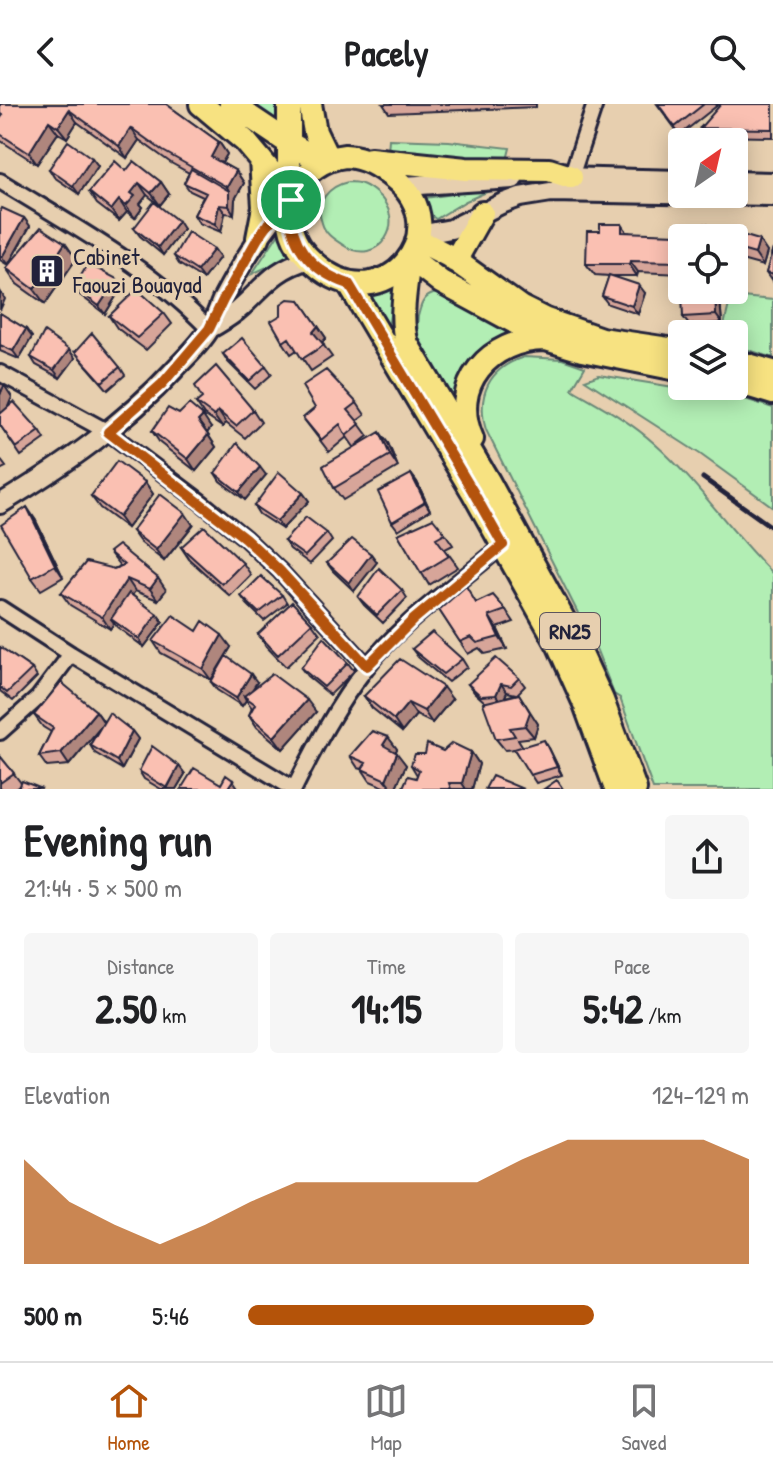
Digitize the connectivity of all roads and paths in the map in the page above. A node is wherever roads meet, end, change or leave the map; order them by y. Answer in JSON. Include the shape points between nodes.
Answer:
{"nodes":[{"id":1,"x":201,"y":104,"type":"edge"},
{"id":2,"x":231,"y":104,"type":"edge"},
{"id":3,"x":289,"y":104,"type":"edge"},
{"id":4,"x":310,"y":104,"type":"edge"},
{"id":5,"x":595,"y":104,"type":"edge"},
{"id":6,"x":289,"y":143,"type":"junction"},
{"id":7,"x":362,"y":158,"type":"junction"},
{"id":8,"x":261,"y":159,"type":"junction"},
{"id":9,"x":325,"y":161,"type":"junction"},
{"id":10,"x":668,"y":180,"type":"edge"},
{"id":11,"x":0,"y":181,"type":"edge"},
{"id":12,"x":748,"y":181,"type":"edge"},
{"id":13,"x":773,"y":182,"type":"edge"},
{"id":14,"x":568,"y":184,"type":"junction"},
{"id":15,"x":404,"y":186,"type":"junction"},
{"id":16,"x":293,"y":195,"type":"junction"},
{"id":17,"x":773,"y":196,"type":"edge"},
{"id":18,"x":482,"y":213,"type":"junction"},
{"id":19,"x":258,"y":238,"type":"junction"},
{"id":20,"x":414,"y":248,"type":"junction"},
{"id":21,"x":309,"y":259,"type":"junction"},
{"id":22,"x":455,"y":261,"type":"junction"},
{"id":23,"x":349,"y":284,"type":"junction"},
{"id":24,"x":209,"y":329,"type":"junction"},
{"id":25,"x":546,"y":339,"type":"junction"},
{"id":26,"x":668,"y":349,"type":"edge"},
{"id":27,"x":748,"y":365,"type":"edge"},
{"id":28,"x":668,"y":367,"type":"edge"},
{"id":29,"x":773,"y":372,"type":"edge"},
{"id":30,"x":0,"y":373,"type":"edge"},
{"id":31,"x":748,"y":385,"type":"edge"},
{"id":32,"x":773,"y":393,"type":"edge"},
{"id":33,"x":108,"y":432,"type":"junction"},
{"id":34,"x":480,"y":468,"type":"junction"},
{"id":35,"x":0,"y":504,"type":"edge"},
{"id":36,"x":503,"y":545,"type":"junction"},
{"id":37,"x":0,"y":608,"type":"edge"},
{"id":38,"x":71,"y":654,"type":"junction"},
{"id":39,"x":367,"y":666,"type":"junction"},
{"id":40,"x":0,"y":732,"type":"edge"},
{"id":41,"x":294,"y":789,"type":"edge"},
{"id":42,"x":616,"y":789,"type":"edge"},
{"id":43,"x":635,"y":789,"type":"edge"}],
"edges":[{"from":1,"to":8,"type":"main road"},
{"from":2,"to":6,"type":"main road"},
{"from":3,"to":6,"type":"main road"},
{"from":4,"to":9,"type":"main road"},
{"from":5,"to":14,"type":"street"},
{"from":6,"to":9,"type":"main road"},
{"from":6,"to":16,"type":"main road"},
{"from":7,"to":9,"type":"main road"},
{"from":7,"to":14,"type":"main road","via":[[549,170]]},
{"from":7,"to":15,"type":"main road"},
{"from":8,"to":16,"type":"main road"},
{"from":8,"to":19,"type":"main road","via":[[264,207]]},
{"from":9,"to":16,"type":"main road","via":[[306,173]]},
{"from":10,"to":14,"type":"street"},
{"from":11,"to":24,"type":"street","via":[[114,251]]},
{"from":12,"to":13,"type":"street"},
{"from":14,"to":15,"type":"street"},
{"from":14,"to":17,"type":"street"},
{"from":14,"to":18,"type":"street"},
{"from":15,"to":20,"type":"main road","number":"RN25","via":[[419,217]]},
{"from":16,"to":19,"type":"street"},
{"from":16,"to":21,"type":"main road","number":"RN25","via":[[292,232]]},
{"from":18,"to":20,"type":"street"},
{"from":18,"to":22,"type":"main road"},
{"from":19,"to":24,"type":"street"},
{"from":20,"to":22,"type":"main road"},
{"from":20,"to":23,"type":"main road","via":[[387,278]]},
{"from":20,"to":25,"type":"main road","number":"RN25","via":[[441,282]]},
{"from":20,"to":34,"type":"main road","number":"RN25","via":[[403,315],[407,344]]},
{"from":21,"to":23,"type":"main road","number":"RN25"},
{"from":21,"to":24,"type":"street","via":[[267,280],[232,315]]},
{"from":22,"to":26,"type":"main road","via":[[546,320],[601,339]]},
{"from":23,"to":36,"type":"main road","number":"RN25"},
{"from":24,"to":33,"type":"street","via":[[162,384]]},
{"from":25,"to":28,"type":"main road","number":"RN25"},
{"from":25,"to":34,"type":"main road","number":"RN25","via":[[505,346],[475,375],[465,415]]},
{"from":27,"to":29,"type":"main road"},
{"from":30,"to":33,"type":"street"},
{"from":31,"to":32,"type":"main road"},
{"from":33,"to":35,"type":"street"},
{"from":33,"to":39,"type":"street","via":[[245,538]]},
{"from":34,"to":43,"type":"main road","number":"RN25","via":[[589,669]]},
{"from":36,"to":39,"type":"street"},
{"from":36,"to":42,"type":"main road","number":"RN25","via":[[559,646]]},
{"from":37,"to":38,"type":"street"},
{"from":38,"to":40,"type":"street","via":[[38,698]]},
{"from":38,"to":41,"type":"street"},
{"from":39,"to":41,"type":"street"}]}
